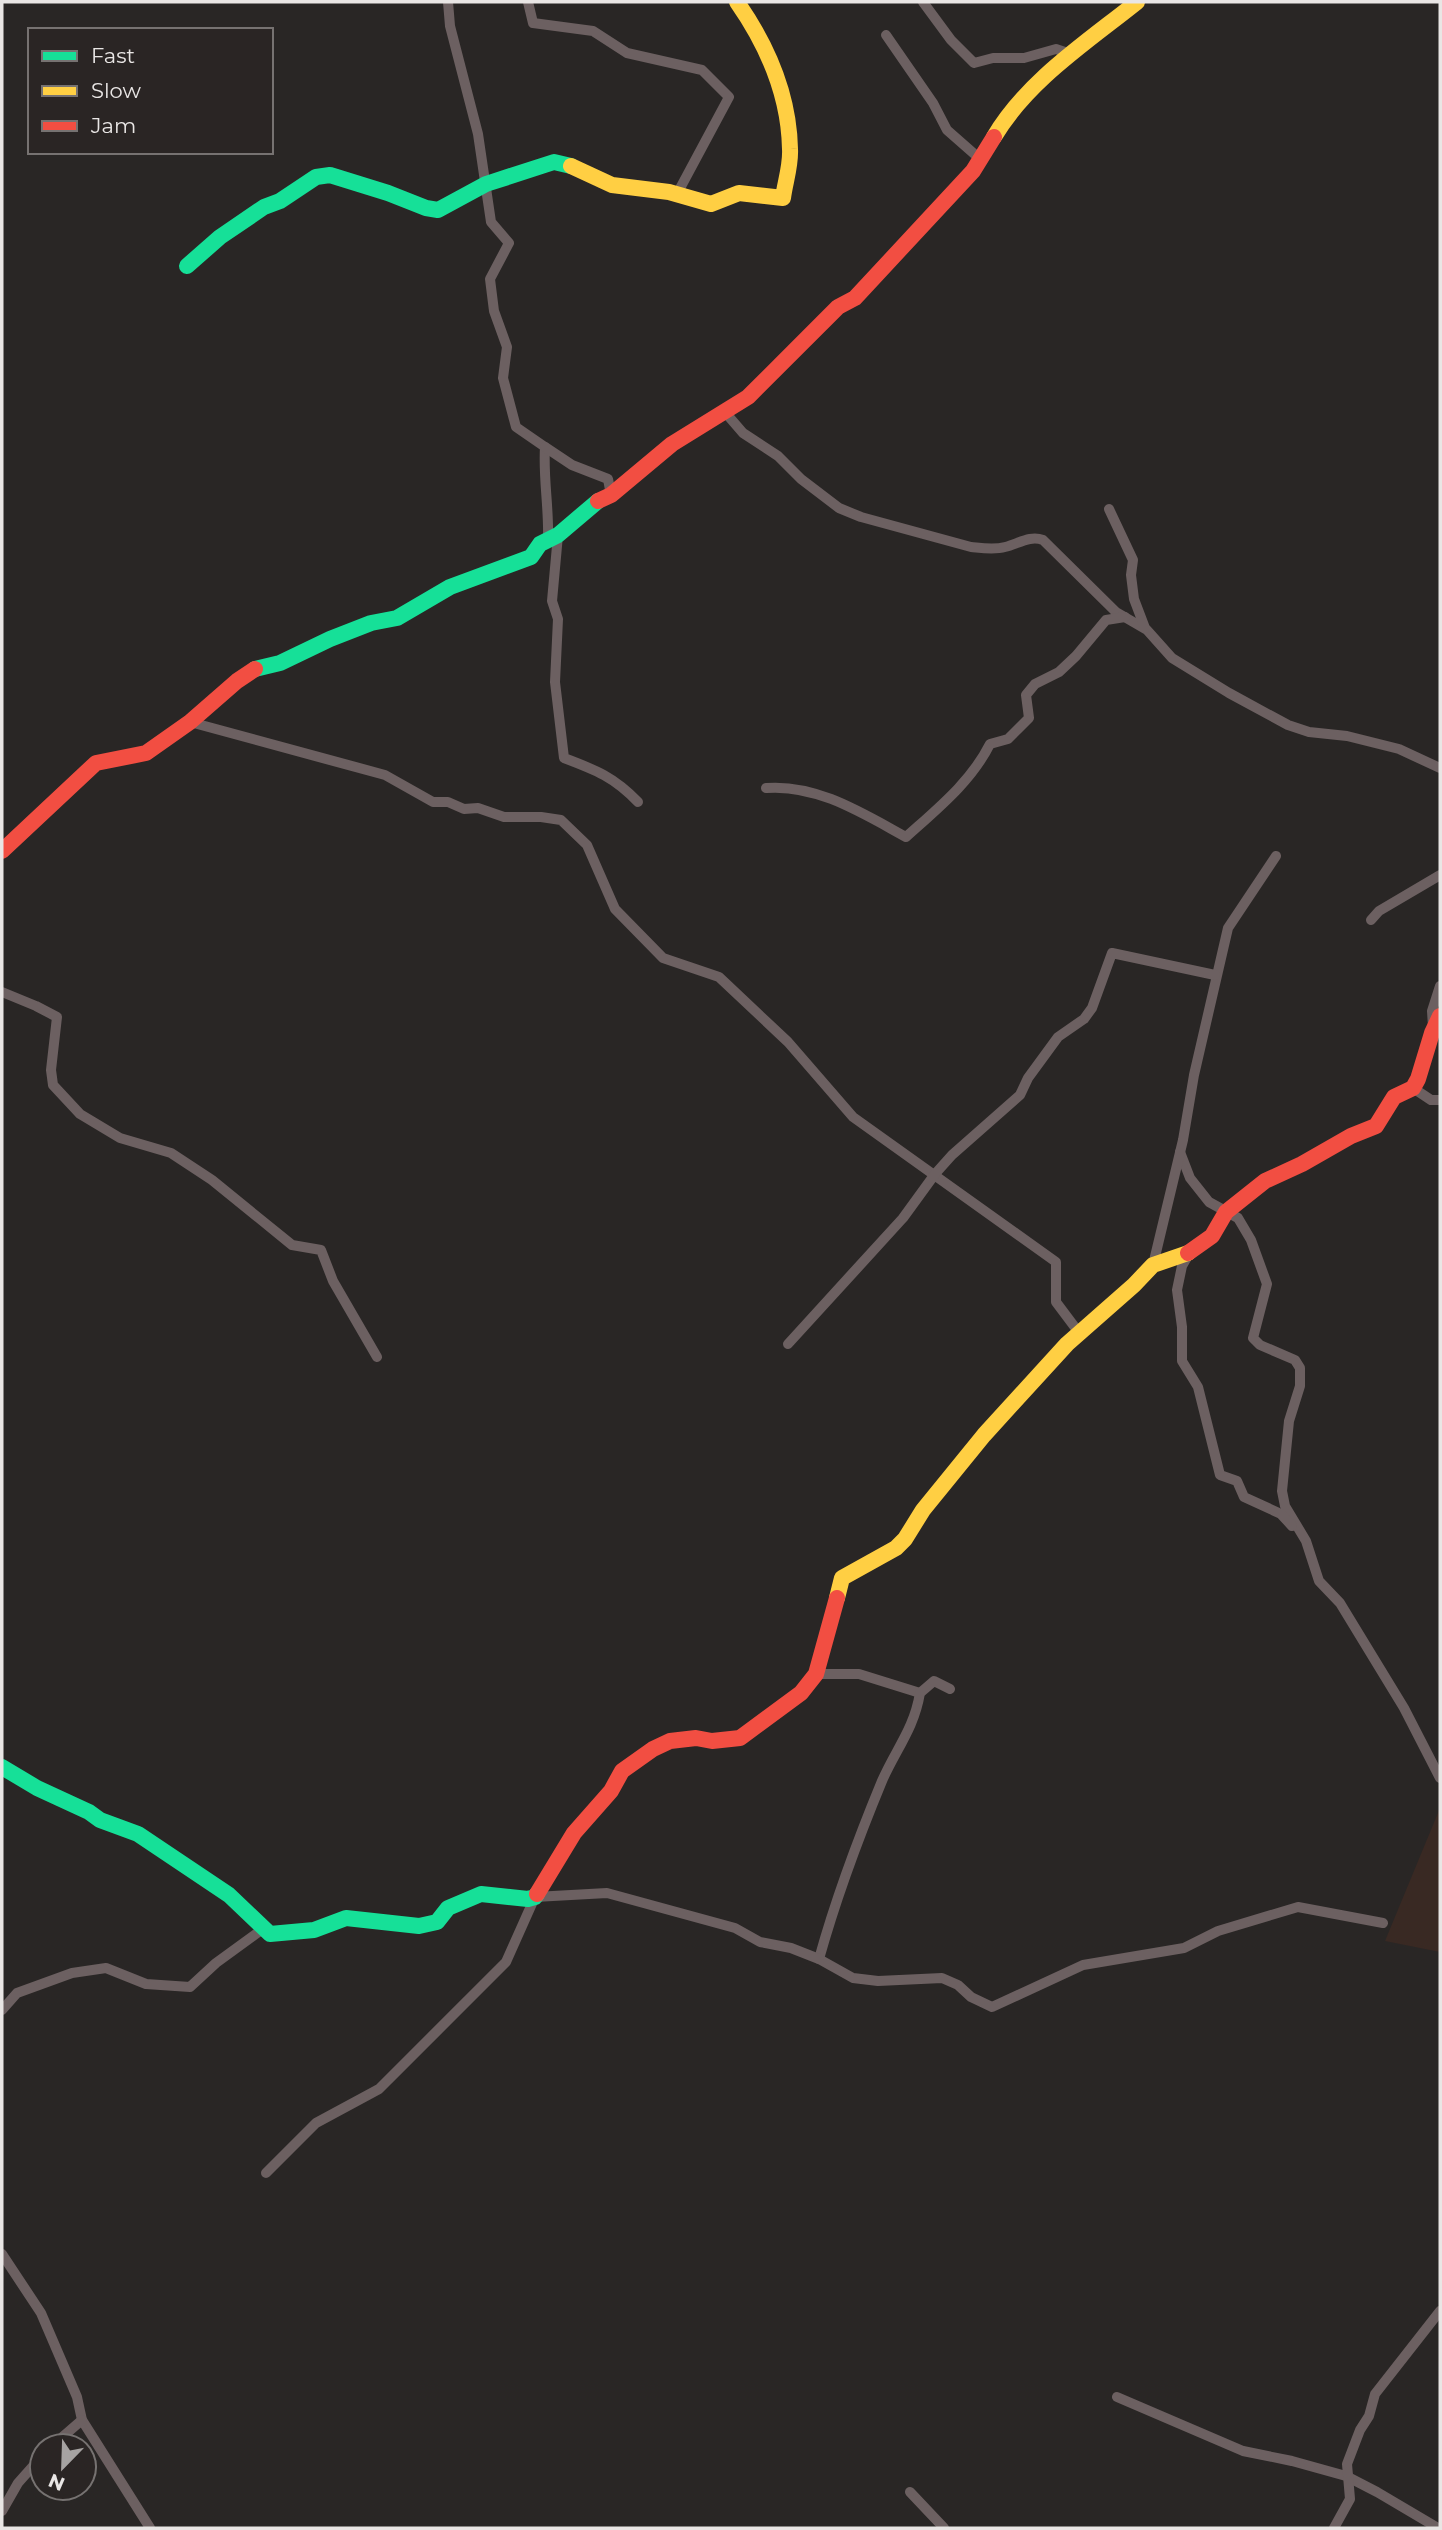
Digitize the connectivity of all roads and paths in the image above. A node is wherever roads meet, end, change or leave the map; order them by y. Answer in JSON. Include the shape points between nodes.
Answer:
{"nodes":[{"id":1,"x":449,"y":2,"type":"edge"},
{"id":2,"x":527,"y":2,"type":"edge"},
{"id":3,"x":737,"y":2,"type":"edge"},
{"id":4,"x":923,"y":2,"type":"edge"},
{"id":5,"x":1137,"y":2,"type":"edge"},
{"id":6,"x":886,"y":35,"type":"dead end"},
{"id":7,"x":1072,"y":54,"type":"junction"},
{"id":8,"x":980,"y":159,"type":"junction"},
{"id":9,"x":486,"y":184,"type":"junction"},
{"id":10,"x":677,"y":194,"type":"junction"},
{"id":11,"x":187,"y":266,"type":"dead end"},
{"id":12,"x":723,"y":411,"type":"junction"},
{"id":13,"x":545,"y":447,"type":"junction"},
{"id":14,"x":611,"y":495,"type":"junction"},
{"id":15,"x":1110,"y":509,"type":"dead end"},
{"id":16,"x":553,"y":536,"type":"junction"},
{"id":17,"x":1125,"y":617,"type":"junction"},
{"id":18,"x":1145,"y":628,"type":"junction"},
{"id":19,"x":190,"y":722,"type":"junction"},
{"id":20,"x":1440,"y":768,"type":"edge"},
{"id":21,"x":766,"y":788,"type":"dead end"},
{"id":22,"x":638,"y":802,"type":"dead end"},
{"id":23,"x":2,"y":851,"type":"edge"},
{"id":24,"x":1276,"y":856,"type":"dead end"},
{"id":25,"x":1440,"y":875,"type":"edge"},
{"id":26,"x":1371,"y":920,"type":"dead end"},
{"id":27,"x":1215,"y":975,"type":"junction"},
{"id":28,"x":1440,"y":986,"type":"edge"},
{"id":29,"x":2,"y":992,"type":"edge"},
{"id":30,"x":1437,"y":1021,"type":"edge"},
{"id":31,"x":1413,"y":1088,"type":"junction"},
{"id":32,"x":1440,"y":1100,"type":"edge"},
{"id":33,"x":1180,"y":1152,"type":"junction"},
{"id":34,"x":935,"y":1174,"type":"junction"},
{"id":35,"x":1226,"y":1212,"type":"junction"},
{"id":36,"x":1190,"y":1252,"type":"junction"},
{"id":37,"x":1153,"y":1265,"type":"junction"},
{"id":38,"x":1080,"y":1334,"type":"junction"},
{"id":39,"x":788,"y":1344,"type":"dead end"},
{"id":40,"x":377,"y":1357,"type":"dead end"},
{"id":41,"x":1306,"y":1541,"type":"junction"},
{"id":42,"x":816,"y":1674,"type":"junction"},
{"id":43,"x":950,"y":1689,"type":"dead end"},
{"id":44,"x":920,"y":1693,"type":"junction"},
{"id":45,"x":2,"y":1767,"type":"edge"},
{"id":46,"x":1440,"y":1778,"type":"edge"},
{"id":47,"x":536,"y":1897,"type":"junction"},
{"id":48,"x":1383,"y":1923,"type":"dead end"},
{"id":49,"x":264,"y":1928,"type":"junction"},
{"id":50,"x":819,"y":1959,"type":"junction"},
{"id":51,"x":2,"y":2010,"type":"edge"},
{"id":52,"x":266,"y":2173,"type":"dead end"},
{"id":53,"x":2,"y":2254,"type":"edge"},
{"id":54,"x":1440,"y":2311,"type":"edge"},
{"id":55,"x":1117,"y":2397,"type":"dead end"},
{"id":56,"x":82,"y":2420,"type":"junction"},
{"id":57,"x":68,"y":2432,"type":"edge"},
{"id":58,"x":28,"y":2472,"type":"edge"},
{"id":59,"x":1346,"y":2476,"type":"junction"},
{"id":60,"x":910,"y":2492,"type":"dead end"},
{"id":61,"x":2,"y":2511,"type":"edge"},
{"id":62,"x":150,"y":2528,"type":"edge"},
{"id":63,"x":944,"y":2528,"type":"edge"},
{"id":64,"x":1334,"y":2528,"type":"edge"},
{"id":65,"x":1438,"y":2528,"type":"edge"}],
"edges":[{"from":1,"to":9,"type":"street","via":[[450,26]]},
{"from":2,"to":10,"type":"street","via":[[533,23],[593,31],[627,53],[702,70],[729,97]]},
{"from":3,"to":10,"type":"street","via":[[756,27],[779,83],[791,146],[783,198],[739,193],[711,204]]},
{"from":4,"to":7,"type":"street","via":[[974,63],[1056,49]]},
{"from":5,"to":7,"type":"street"},
{"from":6,"to":8,"type":"street","via":[[947,130]]},
{"from":7,"to":8,"type":"street","via":[[1012,111]]},
{"from":8,"to":12,"type":"street","via":[[855,298],[838,307],[748,397]]},
{"from":9,"to":10,"type":"street","via":[[554,162],[577,167],[612,185]]},
{"from":9,"to":11,"type":"street","via":[[438,210],[330,175],[316,177],[220,237]]},
{"from":9,"to":13,"type":"street","via":[[491,222],[509,243],[490,279],[494,311],[507,347],[503,378],[516,427]]},
{"from":12,"to":14,"type":"street","via":[[672,444]]},
{"from":12,"to":17,"type":"street","via":[[743,433],[839,508],[971,547],[1043,540]]},
{"from":13,"to":14,"type":"street","via":[[572,465],[608,479]]},
{"from":13,"to":16,"type":"street","via":[[543,468]]},
{"from":14,"to":16,"type":"street"},
{"from":15,"to":18,"type":"street","via":[[1133,560],[1134,599]]},
{"from":16,"to":19,"type":"street","via":[[531,557],[450,587],[397,618],[371,623],[280,663],[257,668]]},
{"from":16,"to":22,"type":"street","via":[[552,601],[558,619],[555,682],[564,758],[610,776]]},
{"from":17,"to":18,"type":"street"},
{"from":17,"to":21,"type":"street","via":[[1106,621],[1059,672],[1035,684],[1027,695],[1029,718],[1008,739],[990,744],[948,800],[906,837],[807,790]]},
{"from":18,"to":20,"type":"street","via":[[1172,658],[1288,724],[1399,749]]},
{"from":19,"to":23,"type":"street","via":[[146,753],[96,763]]},
{"from":19,"to":34,"type":"street","via":[[386,775],[433,803],[449,802],[464,810],[478,808],[504,817],[561,820],[587,845],[615,909],[663,957],[719,977],[788,1042],[853,1117]]},
{"from":24,"to":27,"type":"street","via":[[1228,928]]},
{"from":25,"to":26,"type":"street"},
{"from":27,"to":33,"type":"street"},
{"from":27,"to":34,"type":"street","via":[[1112,953],[1084,1019],[1058,1037],[1020,1095]]},
{"from":28,"to":30,"type":"street","via":[[1432,1011]]},
{"from":29,"to":40,"type":"street","via":[[57,1017],[53,1085],[80,1114],[120,1138],[171,1153],[292,1245],[321,1250],[333,1281]]},
{"from":30,"to":31,"type":"street","via":[[1420,1079]]},
{"from":31,"to":32,"type":"street","via":[[1431,1100]]},
{"from":31,"to":35,"type":"street","via":[[1394,1097],[1376,1126],[1265,1181]]},
{"from":33,"to":35,"type":"street","via":[[1190,1178],[1209,1202]]},
{"from":33,"to":37,"type":"street"},
{"from":34,"to":38,"type":"street","via":[[1056,1262],[1056,1302]]},
{"from":34,"to":39,"type":"street","via":[[903,1218]]},
{"from":35,"to":36,"type":"street","via":[[1212,1236]]},
{"from":35,"to":41,"type":"street","via":[[1238,1218],[1251,1240],[1267,1284],[1253,1338],[1295,1360],[1300,1368],[1282,1491]]},
{"from":36,"to":37,"type":"street"},
{"from":36,"to":41,"type":"street","via":[[1177,1290],[1182,1361],[1198,1387],[1220,1475],[1237,1481],[1244,1497],[1281,1514]]},
{"from":37,"to":38,"type":"street"},
{"from":38,"to":42,"type":"street","via":[[984,1435],[905,1539],[842,1578]]},
{"from":41,"to":46,"type":"street","via":[[1319,1581],[1340,1603]]},
{"from":42,"to":44,"type":"street","via":[[859,1674]]},
{"from":42,"to":47,"type":"street","via":[[801,1693],[748,1734],[729,1740],[670,1741],[622,1771],[611,1791],[574,1833]]},
{"from":43,"to":44,"type":"street","via":[[934,1681]]},
{"from":44,"to":50,"type":"street","via":[[916,1716],[860,1834]]},
{"from":45,"to":49,"type":"street","via":[[100,1820],[138,1834],[229,1895]]},
{"from":47,"to":49,"type":"street","via":[[481,1894],[448,1908],[437,1922],[419,1926],[346,1919],[291,1934],[270,1934]]},
{"from":47,"to":50,"type":"street","via":[[607,1894],[735,1928],[760,1942]]},
{"from":47,"to":52,"type":"street","via":[[506,1962],[379,2089],[316,2123]]},
{"from":48,"to":50,"type":"street","via":[[1298,1907],[1218,1931],[1184,1948],[1083,1965],[992,2007],[942,1978],[853,1978]]},
{"from":49,"to":51,"type":"street","via":[[190,1987],[146,1984],[106,1968],[72,1973],[18,1993]]},
{"from":53,"to":56,"type":"street","via":[[41,2313],[77,2397]]},
{"from":54,"to":59,"type":"street","via":[[1376,2394],[1346,2465]]},
{"from":55,"to":59,"type":"street","via":[[1243,2451]]},
{"from":56,"to":57,"type":"street"},
{"from":56,"to":62,"type":"street"},
{"from":58,"to":61,"type":"street"},
{"from":59,"to":64,"type":"street","via":[[1350,2500]]},
{"from":59,"to":65,"type":"street"},
{"from":60,"to":63,"type":"street"}]}
